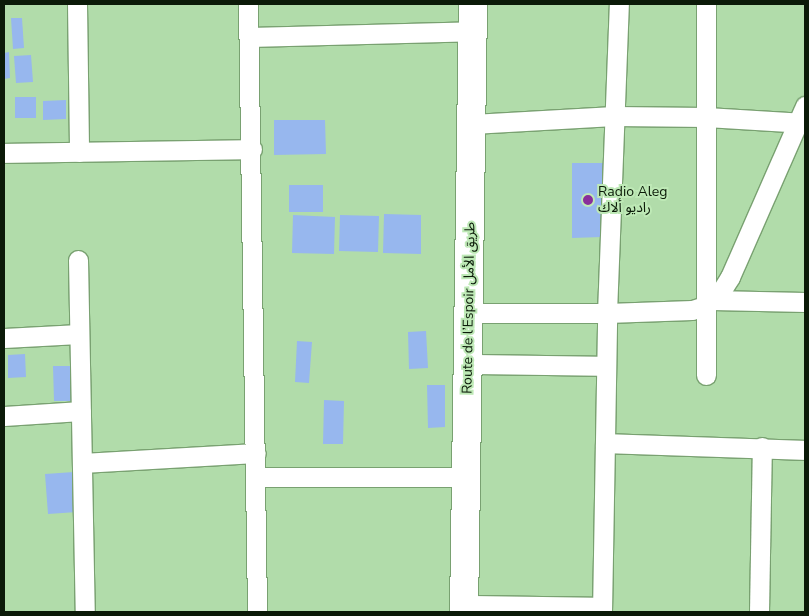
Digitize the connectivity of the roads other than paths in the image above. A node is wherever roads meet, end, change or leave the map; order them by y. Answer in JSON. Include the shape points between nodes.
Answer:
{"nodes":[{"id":1,"x":77,"y":4,"type":"edge"},
{"id":2,"x":248,"y":4,"type":"edge"},
{"id":3,"x":473,"y":4,"type":"edge"},
{"id":4,"x":619,"y":4,"type":"edge"},
{"id":5,"x":706,"y":4,"type":"edge"},
{"id":6,"x":473,"y":31,"type":"junction"},
{"id":7,"x":249,"y":36,"type":"junction"},
{"id":8,"x":614,"y":116,"type":"junction"},
{"id":9,"x":706,"y":117,"type":"junction"},
{"id":10,"x":803,"y":117,"type":"edge"},
{"id":11,"x":472,"y":124,"type":"junction"},
{"id":12,"x":252,"y":149,"type":"junction"},
{"id":13,"x":79,"y":152,"type":"junction"},
{"id":14,"x":4,"y":153,"type":"edge"},
{"id":15,"x":78,"y":260,"type":"dead end"},
{"id":16,"x":805,"y":302,"type":"edge"},
{"id":17,"x":709,"y":303,"type":"junction"},
{"id":18,"x":470,"y":313,"type":"junction"},
{"id":19,"x":607,"y":313,"type":"junction"},
{"id":20,"x":79,"y":334,"type":"junction"},
{"id":21,"x":4,"y":338,"type":"edge"},
{"id":22,"x":467,"y":364,"type":"junction"},
{"id":23,"x":606,"y":366,"type":"junction"},
{"id":24,"x":706,"y":375,"type":"dead end"},
{"id":25,"x":81,"y":411,"type":"junction"},
{"id":26,"x":4,"y":416,"type":"edge"},
{"id":27,"x":605,"y":443,"type":"junction"},
{"id":28,"x":762,"y":447,"type":"junction"},
{"id":29,"x":805,"y":450,"type":"edge"},
{"id":30,"x":256,"y":453,"type":"junction"},
{"id":31,"x":82,"y":463,"type":"junction"},
{"id":32,"x":256,"y":477,"type":"junction"},
{"id":33,"x":465,"y":477,"type":"junction"},
{"id":34,"x":464,"y":608,"type":"edge"},
{"id":35,"x":602,"y":610,"type":"edge"},
{"id":36,"x":85,"y":612,"type":"edge"},
{"id":37,"x":257,"y":612,"type":"edge"},
{"id":38,"x":759,"y":612,"type":"edge"}],
"edges":[{"from":1,"to":13,"type":"street"},
{"from":2,"to":7,"type":"street"},
{"from":3,"to":6,"type":"highway","name":"Route de l’Espoir طريق الأمل"},
{"from":4,"to":8,"type":"street"},
{"from":5,"to":9,"type":"street"},
{"from":6,"to":7,"type":"street"},
{"from":6,"to":11,"type":"highway","name":"Route de l’Espoir طريق الأمل"},
{"from":7,"to":12,"type":"street"},
{"from":8,"to":9,"type":"street"},
{"from":8,"to":11,"type":"street"},
{"from":8,"to":19,"type":"street"},
{"from":9,"to":10,"type":"street"},
{"from":9,"to":17,"type":"street"},
{"from":10,"to":17,"type":"street","via":[[730,277]]},
{"from":11,"to":18,"type":"highway","name":"Route de l’Espoir طريق الأمل"},
{"from":12,"to":13,"type":"street"},
{"from":12,"to":30,"type":"street"},
{"from":13,"to":14,"type":"street"},
{"from":15,"to":20,"type":"street"},
{"from":16,"to":17,"type":"street"},
{"from":17,"to":19,"type":"street","via":[[692,310]]},
{"from":17,"to":24,"type":"street"},
{"from":18,"to":19,"type":"street"},
{"from":18,"to":22,"type":"highway","name":"Route de l’Espoir طريق الأمل"},
{"from":19,"to":23,"type":"street"},
{"from":20,"to":21,"type":"street"},
{"from":20,"to":25,"type":"street"},
{"from":22,"to":23,"type":"street"},
{"from":22,"to":33,"type":"highway","name":"Route de l’Espoir طريق الأمل"},
{"from":23,"to":27,"type":"street"},
{"from":25,"to":26,"type":"street"},
{"from":25,"to":31,"type":"street"},
{"from":27,"to":28,"type":"street"},
{"from":27,"to":35,"type":"street"},
{"from":28,"to":29,"type":"street"},
{"from":28,"to":38,"type":"street"},
{"from":30,"to":31,"type":"street"},
{"from":30,"to":32,"type":"street"},
{"from":31,"to":36,"type":"street"},
{"from":32,"to":33,"type":"street"},
{"from":32,"to":37,"type":"street"},
{"from":33,"to":34,"type":"highway","name":"Route de l’Espoir طريق الأمل"},
{"from":34,"to":35,"type":"street"}]}
